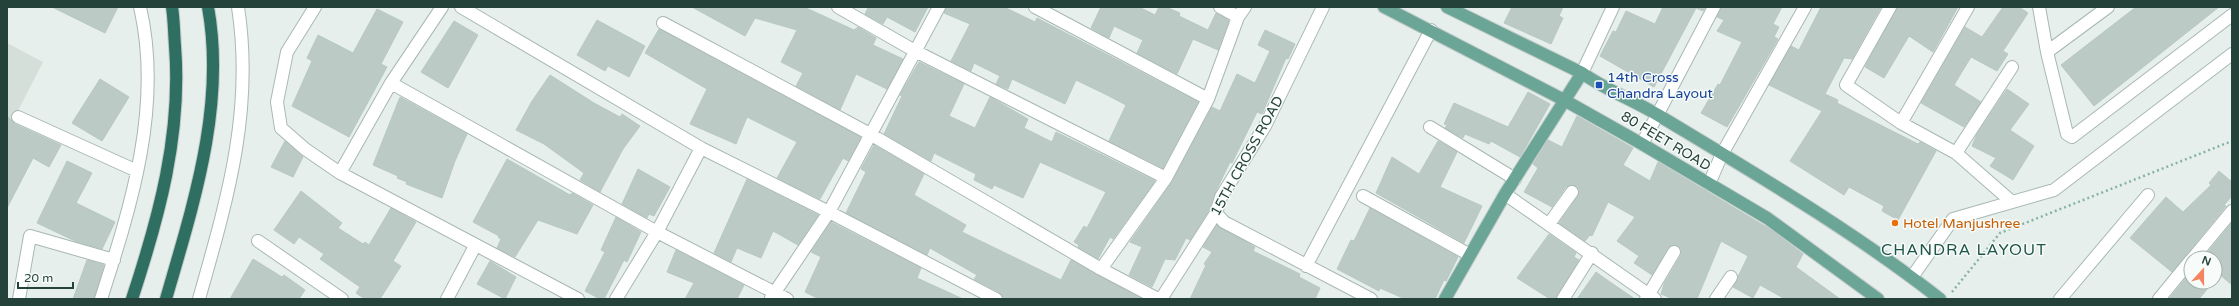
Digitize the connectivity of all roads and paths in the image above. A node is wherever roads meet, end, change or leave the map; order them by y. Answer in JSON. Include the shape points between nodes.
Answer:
{"nodes":[{"id":1,"x":140,"y":7,"type":"edge"},
{"id":2,"x":172,"y":7,"type":"edge"},
{"id":3,"x":208,"y":7,"type":"edge"},
{"id":4,"x":238,"y":7,"type":"edge"},
{"id":5,"x":315,"y":7,"type":"edge"},
{"id":6,"x":442,"y":7,"type":"edge"},
{"id":7,"x":461,"y":7,"type":"edge"},
{"id":8,"x":838,"y":7,"type":"edge"},
{"id":9,"x":939,"y":7,"type":"edge"},
{"id":10,"x":1034,"y":7,"type":"edge"},
{"id":11,"x":1220,"y":7,"type":"edge"},
{"id":12,"x":1245,"y":7,"type":"edge"},
{"id":13,"x":1323,"y":7,"type":"edge"},
{"id":14,"x":1384,"y":7,"type":"edge"},
{"id":15,"x":1447,"y":7,"type":"edge"},
{"id":16,"x":1613,"y":7,"type":"edge"},
{"id":17,"x":1714,"y":7,"type":"edge"},
{"id":18,"x":1805,"y":7,"type":"edge"},
{"id":19,"x":1890,"y":7,"type":"edge"},
{"id":20,"x":1968,"y":7,"type":"edge"},
{"id":21,"x":2039,"y":7,"type":"edge"},
{"id":22,"x":2108,"y":7,"type":"edge"},
{"id":23,"x":2232,"y":15,"type":"edge"},
{"id":24,"x":1238,"y":17,"type":"junction"},
{"id":25,"x":663,"y":23,"type":"dead end"},
{"id":26,"x":1431,"y":30,"type":"junction"},
{"id":27,"x":915,"y":52,"type":"junction"},
{"id":28,"x":2047,"y":52,"type":"junction"},
{"id":29,"x":2232,"y":54,"type":"edge"},
{"id":30,"x":2012,"y":67,"type":"dead end"},
{"id":31,"x":1582,"y":73,"type":"junction"},
{"id":32,"x":391,"y":83,"type":"junction"},
{"id":33,"x":1208,"y":98,"type":"junction"},
{"id":34,"x":1564,"y":100,"type":"junction"},
{"id":35,"x":1657,"y":114,"type":"junction"},
{"id":36,"x":18,"y":117,"type":"dead end"},
{"id":37,"x":1901,"y":123,"type":"junction"},
{"id":38,"x":1430,"y":127,"type":"dead end"},
{"id":39,"x":870,"y":134,"type":"junction"},
{"id":40,"x":2232,"y":141,"type":"edge"},
{"id":41,"x":1642,"y":144,"type":"junction"},
{"id":42,"x":701,"y":148,"type":"junction"},
{"id":43,"x":1956,"y":153,"type":"junction"},
{"id":44,"x":1722,"y":154,"type":"junction"},
{"id":45,"x":137,"y":171,"type":"junction"},
{"id":46,"x":340,"y":173,"type":"junction"},
{"id":47,"x":1166,"y":178,"type":"junction"},
{"id":48,"x":1514,"y":179,"type":"junction"},
{"id":49,"x":1709,"y":184,"type":"junction"},
{"id":50,"x":1572,"y":192,"type":"dead end"},
{"id":51,"x":1505,"y":194,"type":"junction"},
{"id":52,"x":2148,"y":195,"type":"dead end"},
{"id":53,"x":1363,"y":196,"type":"dead end"},
{"id":54,"x":2012,"y":202,"type":"junction"},
{"id":55,"x":2232,"y":211,"type":"edge"},
{"id":56,"x":829,"y":212,"type":"junction"},
{"id":57,"x":1216,"y":213,"type":"junction"},
{"id":58,"x":1549,"y":224,"type":"junction"},
{"id":59,"x":657,"y":232,"type":"junction"},
{"id":60,"x":258,"y":241,"type":"dead end"},
{"id":61,"x":475,"y":246,"type":"junction"},
{"id":62,"x":2200,"y":250,"type":"edge"},
{"id":63,"x":1674,"y":252,"type":"dead end"},
{"id":64,"x":1592,"y":253,"type":"junction"},
{"id":65,"x":1470,"y":255,"type":"junction"},
{"id":66,"x":114,"y":260,"type":"junction"},
{"id":67,"x":1306,"y":266,"type":"junction"},
{"id":68,"x":1101,"y":269,"type":"junction"},
{"id":69,"x":2183,"y":270,"type":"edge"},
{"id":70,"x":1731,"y":277,"type":"dead end"},
{"id":71,"x":1912,"y":277,"type":"junction"},
{"id":72,"x":1951,"y":293,"type":"dead end"},
{"id":73,"x":772,"y":296,"type":"edge"},
{"id":74,"x":1650,"y":297,"type":"edge"},
{"id":75,"x":19,"y":299,"type":"edge"},
{"id":76,"x":101,"y":299,"type":"edge"},
{"id":77,"x":132,"y":299,"type":"edge"},
{"id":78,"x":166,"y":299,"type":"edge"},
{"id":79,"x":199,"y":299,"type":"edge"},
{"id":80,"x":342,"y":299,"type":"edge"},
{"id":81,"x":448,"y":299,"type":"edge"},
{"id":82,"x":578,"y":299,"type":"edge"},
{"id":83,"x":616,"y":299,"type":"edge"},
{"id":84,"x":787,"y":299,"type":"edge"},
{"id":85,"x":996,"y":299,"type":"edge"},
{"id":86,"x":1160,"y":299,"type":"edge"},
{"id":87,"x":1371,"y":299,"type":"edge"},
{"id":88,"x":1445,"y":299,"type":"edge"},
{"id":89,"x":1563,"y":299,"type":"edge"},
{"id":90,"x":1716,"y":299,"type":"edge"},
{"id":91,"x":1878,"y":299,"type":"edge"},
{"id":92,"x":1940,"y":299,"type":"edge"},
{"id":93,"x":2060,"y":299,"type":"edge"},
{"id":94,"x":2158,"y":299,"type":"edge"}],
"edges":[{"from":1,"to":45,"type":"street","via":[[147,56],[148,102]]},
{"from":2,"to":77,"type":"highway","via":[[177,106],[155,228]]},
{"from":3,"to":78,"type":"highway","via":[[212,60],[212,116],[190,215]]},
{"from":4,"to":79,"type":"street","via":[[243,47],[244,94],[239,141],[221,223]]},
{"from":5,"to":46,"type":"street","via":[[287,52],[277,102],[280,122],[281,128]]},
{"from":6,"to":32,"type":"street"},
{"from":7,"to":42,"type":"street"},
{"from":8,"to":27,"type":"street"},
{"from":9,"to":27,"type":"street"},
{"from":10,"to":33,"type":"street"},
{"from":11,"to":24,"type":"street"},
{"from":12,"to":24,"type":"street"},
{"from":13,"to":57,"type":"street","name":"15TH CROSS ROAD","via":[[1265,126],[1221,197]]},
{"from":14,"to":26,"type":"main road","name":"80 FEET ROAD"},
{"from":15,"to":31,"type":"main road","name":"80 FEET ROAD"},
{"from":16,"to":31,"type":"street"},
{"from":17,"to":35,"type":"street"},
{"from":18,"to":44,"type":"street"},
{"from":19,"to":37,"type":"street","via":[[1846,84]]},
{"from":20,"to":37,"type":"street"},
{"from":21,"to":28,"type":"street"},
{"from":22,"to":28,"type":"street"},
{"from":23,"to":28,"type":"street","via":[[2072,137],[2067,134]]},
{"from":24,"to":33,"type":"street"},
{"from":25,"to":39,"type":"street"},
{"from":26,"to":34,"type":"main road","name":"80 FEET ROAD"},
{"from":26,"to":67,"type":"street"},
{"from":27,"to":39,"type":"street"},
{"from":27,"to":47,"type":"street"},
{"from":29,"to":54,"type":"street","via":[[2054,190]]},
{"from":30,"to":43,"type":"street"},
{"from":31,"to":34,"type":"main road"},
{"from":31,"to":35,"type":"main road","name":"80 FEET ROAD","via":[[1599,85]]},
{"from":32,"to":46,"type":"street"},
{"from":32,"to":59,"type":"street"},
{"from":33,"to":47,"type":"street"},
{"from":34,"to":41,"type":"main road","name":"80 FEET ROAD"},
{"from":34,"to":48,"type":"main road"},
{"from":35,"to":41,"type":"street"},
{"from":35,"to":44,"type":"main road","name":"80 FEET ROAD"},
{"from":36,"to":45,"type":"street"},
{"from":37,"to":43,"type":"street"},
{"from":38,"to":48,"type":"street"},
{"from":39,"to":56,"type":"street"},
{"from":39,"to":68,"type":"street"},
{"from":40,"to":72,"type":"path","via":[[2000,233]]},
{"from":41,"to":49,"type":"main road","name":"80 FEET ROAD"},
{"from":42,"to":56,"type":"street"},
{"from":42,"to":59,"type":"street"},
{"from":43,"to":54,"type":"street"},
{"from":44,"to":49,"type":"street"},
{"from":44,"to":71,"type":"main road","name":"80 FEET ROAD","via":[[1783,190]]},
{"from":45,"to":66,"type":"street"},
{"from":46,"to":61,"type":"street"},
{"from":47,"to":68,"type":"street"},
{"from":48,"to":51,"type":"main road"},
{"from":49,"to":91,"type":"main road","name":"80 FEET ROAD","via":[[1767,218]]},
{"from":50,"to":58,"type":"street"},
{"from":51,"to":58,"type":"street"},
{"from":51,"to":65,"type":"main road"},
{"from":52,"to":93,"type":"street"},
{"from":53,"to":65,"type":"street"},
{"from":54,"to":71,"type":"street","via":[[1953,219]]},
{"from":55,"to":62,"type":"street"},
{"from":56,"to":73,"type":"street"},
{"from":56,"to":85,"type":"street"},
{"from":57,"to":67,"type":"street","via":[[1224,222]]},
{"from":57,"to":86,"type":"street","name":"15TH CROSS ROAD"},
{"from":58,"to":64,"type":"street"},
{"from":59,"to":73,"type":"street"},
{"from":59,"to":83,"type":"street"},
{"from":60,"to":80,"type":"street"},
{"from":61,"to":81,"type":"street"},
{"from":61,"to":82,"type":"street"},
{"from":63,"to":74,"type":"street"},
{"from":64,"to":74,"type":"street"},
{"from":64,"to":89,"type":"street"},
{"from":65,"to":88,"type":"main road"},
{"from":66,"to":75,"type":"street","via":[[30,236]]},
{"from":66,"to":76,"type":"street"},
{"from":67,"to":87,"type":"street"},
{"from":68,"to":86,"type":"street"},
{"from":69,"to":94,"type":"street"},
{"from":70,"to":90,"type":"street"},
{"from":71,"to":92,"type":"main road","name":"80 FEET ROAD"},
{"from":73,"to":84,"type":"street"}]}
